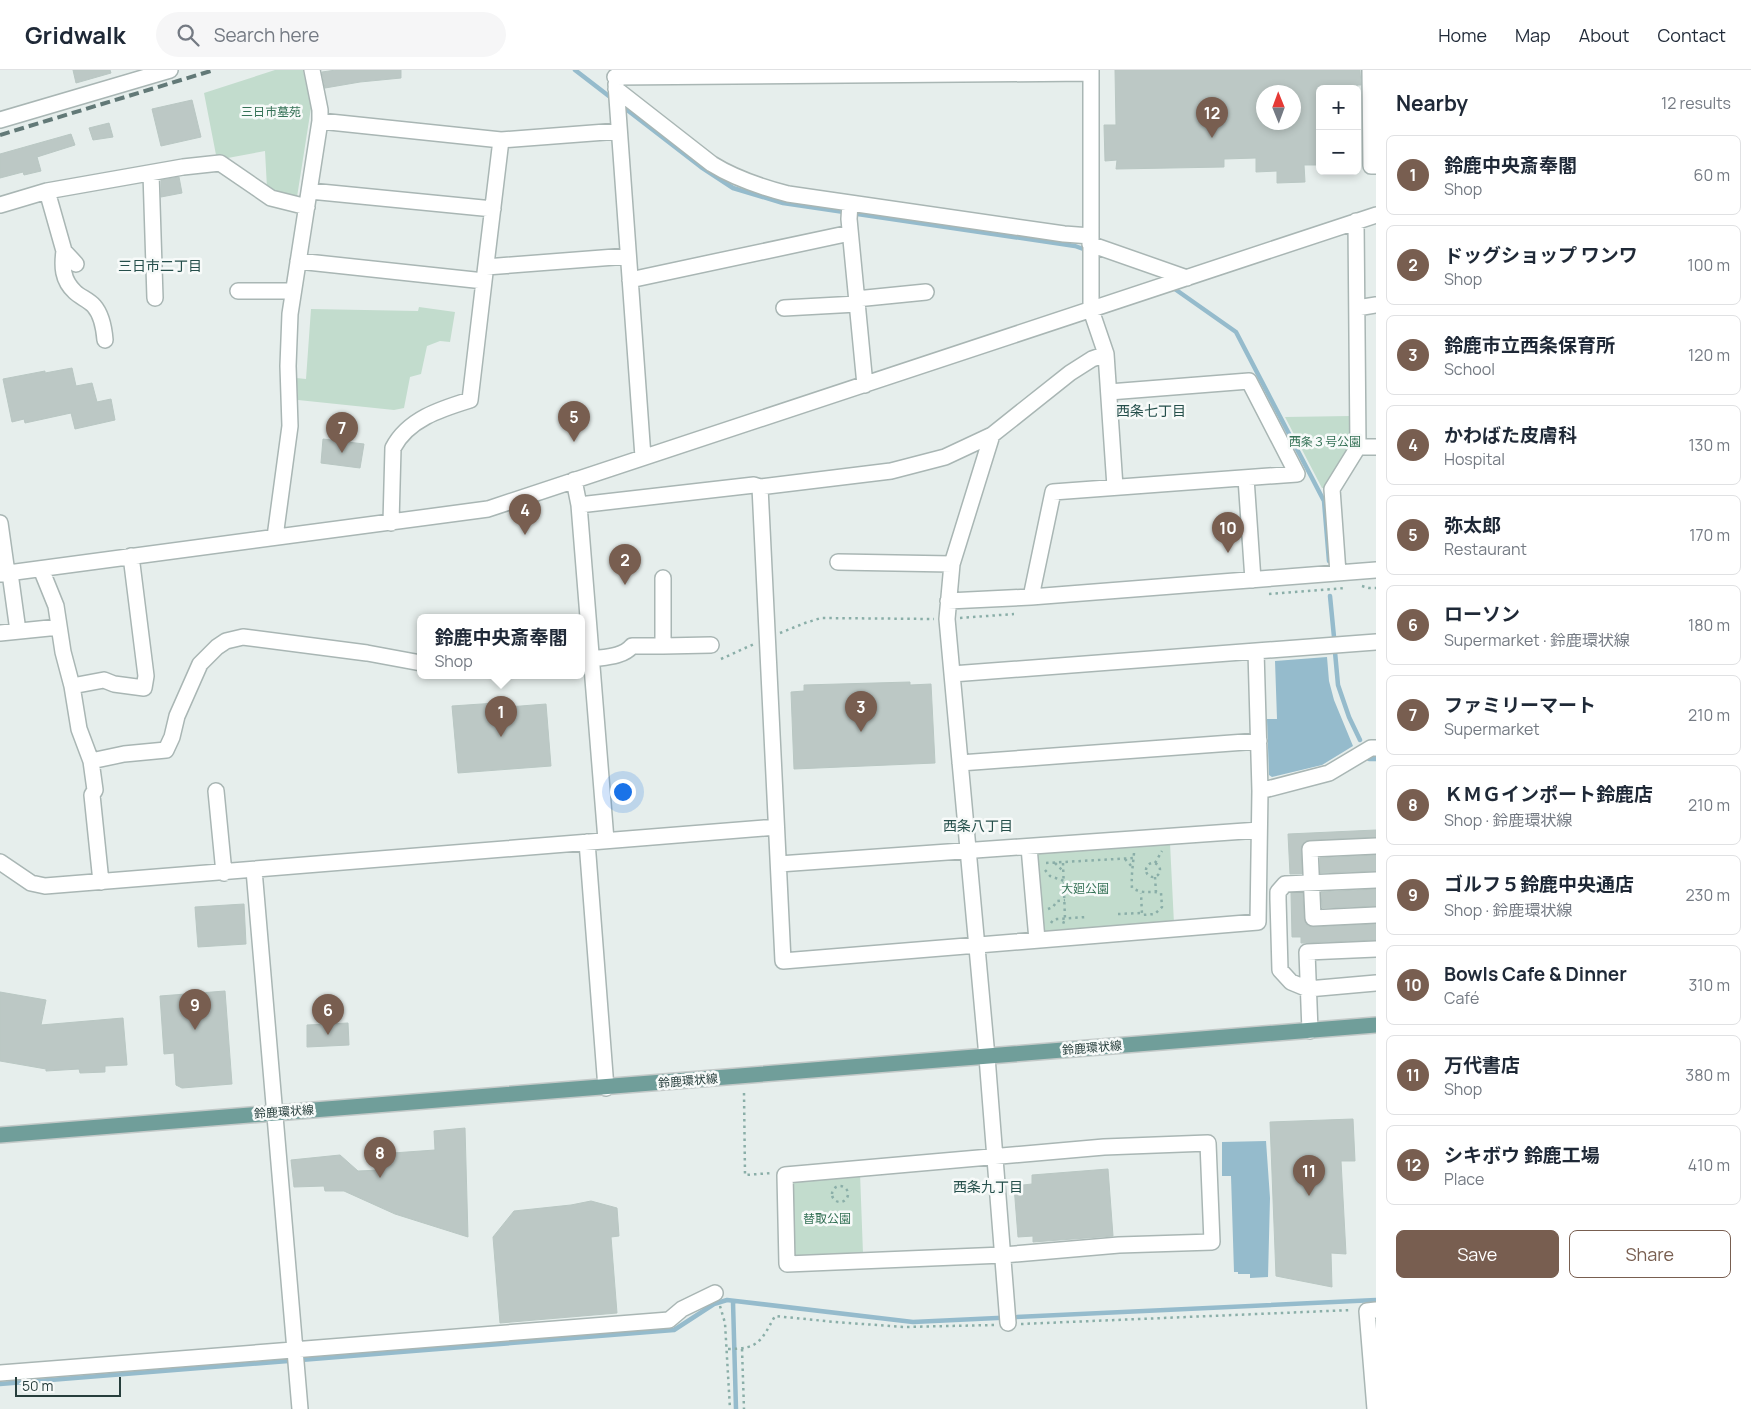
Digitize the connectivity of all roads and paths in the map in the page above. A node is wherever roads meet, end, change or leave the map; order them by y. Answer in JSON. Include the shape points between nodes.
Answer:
{"nodes":[{"id":1,"x":170,"y":70,"type":"edge"},
{"id":2,"x":312,"y":70,"type":"edge"},
{"id":3,"x":1370,"y":70,"type":"edge"},
{"id":4,"x":1016,"y":71,"type":"edge"},
{"id":5,"x":1091,"y":71,"type":"edge"},
{"id":6,"x":825,"y":72,"type":"edge"},
{"id":7,"x":952,"y":72,"type":"edge"},
{"id":8,"x":616,"y":83,"type":"edge"},
{"id":9,"x":0,"y":120,"type":"edge"},
{"id":10,"x":320,"y":121,"type":"junction"},
{"id":11,"x":619,"y":131,"type":"junction"},
{"id":12,"x":1373,"y":134,"type":"edge"},
{"id":13,"x":501,"y":140,"type":"junction"},
{"id":14,"x":1376,"y":166,"type":"edge"},
{"id":15,"x":151,"y":172,"type":"junction"},
{"id":16,"x":310,"y":190,"type":"junction"},
{"id":17,"x":47,"y":191,"type":"junction"},
{"id":18,"x":850,"y":202,"type":"junction"},
{"id":19,"x":0,"y":205,"type":"edge"},
{"id":20,"x":307,"y":207,"type":"junction"},
{"id":21,"x":493,"y":209,"type":"junction"},
{"id":22,"x":1376,"y":215,"type":"edge"},
{"id":23,"x":1356,"y":221,"type":"junction"},
{"id":24,"x":849,"y":226,"type":"junction"},
{"id":25,"x":1091,"y":245,"type":"junction"},
{"id":26,"x":64,"y":251,"type":"junction"},
{"id":27,"x":628,"y":256,"type":"junction"},
{"id":28,"x":298,"y":261,"type":"junction"},
{"id":29,"x":76,"y":264,"type":"dead end"},
{"id":30,"x":485,"y":274,"type":"junction"},
{"id":31,"x":1187,"y":278,"type":"junction"},
{"id":32,"x":630,"y":280,"type":"junction"},
{"id":33,"x":238,"y":291,"type":"dead end"},
{"id":34,"x":293,"y":291,"type":"junction"},
{"id":35,"x":926,"y":292,"type":"dead end"},
{"id":36,"x":154,"y":298,"type":"dead end"},
{"id":37,"x":856,"y":301,"type":"junction"},
{"id":38,"x":1376,"y":305,"type":"edge"},
{"id":39,"x":784,"y":308,"type":"dead end"},
{"id":40,"x":1357,"y":308,"type":"junction"},
{"id":41,"x":1091,"y":310,"type":"junction"},
{"id":42,"x":105,"y":340,"type":"dead end"},
{"id":43,"x":1106,"y":354,"type":"junction"},
{"id":44,"x":865,"y":385,"type":"junction"},
{"id":45,"x":1109,"y":392,"type":"junction"},
{"id":46,"x":992,"y":435,"type":"junction"},
{"id":47,"x":1358,"y":447,"type":"junction"},
{"id":48,"x":1376,"y":447,"type":"edge"},
{"id":49,"x":643,"y":456,"type":"junction"},
{"id":50,"x":1246,"y":478,"type":"junction"},
{"id":51,"x":574,"y":480,"type":"junction"},
{"id":52,"x":760,"y":487,"type":"junction"},
{"id":53,"x":1115,"y":487,"type":"junction"},
{"id":54,"x":579,"y":505,"type":"junction"},
{"id":55,"x":391,"y":523,"type":"junction"},
{"id":56,"x":0,"y":524,"type":"edge"},
{"id":57,"x":276,"y":537,"type":"junction"},
{"id":58,"x":131,"y":556,"type":"junction"},
{"id":59,"x":838,"y":562,"type":"dead end"},
{"id":60,"x":952,"y":564,"type":"junction"},
{"id":61,"x":41,"y":569,"type":"junction"},
{"id":62,"x":1376,"y":570,"type":"edge"},
{"id":63,"x":1338,"y":573,"type":"junction"},
{"id":64,"x":6,"y":574,"type":"edge"},
{"id":65,"x":663,"y":578,"type":"dead end"},
{"id":66,"x":1254,"y":580,"type":"junction"},
{"id":67,"x":1030,"y":597,"type":"junction"},
{"id":68,"x":948,"y":601,"type":"junction"},
{"id":69,"x":59,"y":627,"type":"junction"},
{"id":70,"x":18,"y":631,"type":"junction"},
{"id":71,"x":0,"y":633,"type":"edge"},
{"id":72,"x":1376,"y":642,"type":"edge"},
{"id":73,"x":711,"y":645,"type":"dead end"},
{"id":74,"x":663,"y":646,"type":"junction"},
{"id":75,"x":1256,"y":651,"type":"junction"},
{"id":76,"x":417,"y":662,"type":"edge"},
{"id":77,"x":588,"y":664,"type":"edge"},
{"id":78,"x":952,"y":674,"type":"junction"},
{"id":79,"x":72,"y":686,"type":"junction"},
{"id":80,"x":1259,"y":741,"type":"junction"},
{"id":81,"x":1376,"y":748,"type":"edge"},
{"id":82,"x":91,"y":761,"type":"junction"},
{"id":83,"x":960,"y":763,"type":"junction"},
{"id":84,"x":216,"y":791,"type":"dead end"},
{"id":85,"x":1260,"y":791,"type":"junction"},
{"id":86,"x":776,"y":827,"type":"junction"},
{"id":87,"x":1259,"y":830,"type":"junction"},
{"id":88,"x":606,"y":840,"type":"junction"},
{"id":89,"x":587,"y":842,"type":"junction"},
{"id":90,"x":1376,"y":846,"type":"edge"},
{"id":91,"x":1029,"y":847,"type":"junction"},
{"id":92,"x":1139,"y":847,"type":"dead end"},
{"id":93,"x":968,"y":851,"type":"junction"},
{"id":94,"x":1112,"y":854,"type":"dead end"},
{"id":95,"x":1091,"y":856,"type":"dead end"},
{"id":96,"x":1133,"y":858,"type":"junction"},
{"id":97,"x":1113,"y":859,"type":"junction"},
{"id":98,"x":1124,"y":859,"type":"junction"},
{"id":99,"x":1091,"y":861,"type":"junction"},
{"id":100,"x":0,"y":862,"type":"edge"},
{"id":101,"x":1063,"y":862,"type":"junction"},
{"id":102,"x":1046,"y":863,"type":"dead end"},
{"id":103,"x":1055,"y":863,"type":"junction"},
{"id":104,"x":779,"y":864,"type":"junction"},
{"id":105,"x":1134,"y":869,"type":"junction"},
{"id":106,"x":254,"y":870,"type":"junction"},
{"id":107,"x":1064,"y":872,"type":"junction"},
{"id":108,"x":224,"y":873,"type":"junction"},
{"id":109,"x":1155,"y":877,"type":"junction"},
{"id":110,"x":1376,"y":880,"type":"edge"},
{"id":111,"x":101,"y":882,"type":"junction"},
{"id":112,"x":1312,"y":883,"type":"junction"},
{"id":113,"x":1156,"y":892,"type":"junction"},
{"id":114,"x":1141,"y":893,"type":"junction"},
{"id":115,"x":1142,"y":913,"type":"junction"},
{"id":116,"x":1118,"y":914,"type":"dead end"},
{"id":117,"x":1376,"y":915,"type":"edge"},
{"id":118,"x":1087,"y":917,"type":"dead end"},
{"id":119,"x":1065,"y":918,"type":"junction"},
{"id":120,"x":1063,"y":925,"type":"junction"},
{"id":121,"x":1063,"y":931,"type":"dead end"},
{"id":122,"x":1038,"y":940,"type":"junction"},
{"id":123,"x":978,"y":944,"type":"junction"},
{"id":124,"x":1376,"y":949,"type":"edge"},
{"id":125,"x":1376,"y":983,"type":"edge"},
{"id":126,"x":1308,"y":989,"type":"junction"},
{"id":127,"x":1376,"y":1025,"type":"edge"},
{"id":128,"x":1310,"y":1031,"type":"junction"},
{"id":129,"x":988,"y":1057,"type":"junction"},
{"id":130,"x":606,"y":1088,"type":"junction"},
{"id":131,"x":744,"y":1093,"type":"dead end"},
{"id":132,"x":276,"y":1113,"type":"junction"},
{"id":133,"x":0,"y":1135,"type":"edge"},
{"id":134,"x":995,"y":1157,"type":"junction"},
{"id":135,"x":785,"y":1175,"type":"junction"},
{"id":136,"x":845,"y":1201,"type":"joint"},
{"id":137,"x":1003,"y":1255,"type":"junction"},
{"id":138,"x":715,"y":1293,"type":"dead end"},
{"id":139,"x":721,"y":1308,"type":"dead end"},
{"id":140,"x":1371,"y":1311,"type":"edge"},
{"id":141,"x":1008,"y":1324,"type":"junction"},
{"id":142,"x":729,"y":1349,"type":"junction"},
{"id":143,"x":740,"y":1349,"type":"junction"},
{"id":144,"x":296,"y":1357,"type":"junction"},
{"id":145,"x":0,"y":1373,"type":"edge"},
{"id":146,"x":300,"y":1409,"type":"edge"},
{"id":147,"x":730,"y":1409,"type":"edge"},
{"id":148,"x":744,"y":1409,"type":"edge"},
{"id":149,"x":1375,"y":1409,"type":"edge"}],
"edges":[{"from":1,"to":9,"type":"street"},
{"from":2,"to":10,"type":"street"},
{"from":3,"to":12,"type":"street"},
{"from":4,"to":5,"type":"street"},
{"from":4,"to":7,"type":"street"},
{"from":5,"to":25,"type":"street"},
{"from":6,"to":7,"type":"street"},
{"from":6,"to":8,"type":"street"},
{"from":8,"to":11,"type":"street"},
{"from":8,"to":18,"type":"street","via":[[728,174],[788,194]]},
{"from":10,"to":13,"type":"street"},
{"from":10,"to":16,"type":"street"},
{"from":11,"to":13,"type":"street"},
{"from":11,"to":27,"type":"street"},
{"from":12,"to":14,"type":"street","via":[[1371,166]]},
{"from":13,"to":21,"type":"street"},
{"from":15,"to":17,"type":"street"},
{"from":15,"to":20,"type":"street","via":[[220,163],[271,198]]},
{"from":15,"to":36,"type":"street"},
{"from":16,"to":20,"type":"street"},
{"from":16,"to":21,"type":"street"},
{"from":17,"to":19,"type":"street"},
{"from":17,"to":26,"type":"street"},
{"from":18,"to":24,"type":"street"},
{"from":18,"to":25,"type":"street","via":[[1064,234]]},
{"from":20,"to":28,"type":"street"},
{"from":21,"to":30,"type":"street"},
{"from":22,"to":23,"type":"street"},
{"from":23,"to":31,"type":"street"},
{"from":23,"to":40,"type":"street"},
{"from":24,"to":32,"type":"street"},
{"from":24,"to":37,"type":"street"},
{"from":25,"to":31,"type":"street"},
{"from":25,"to":41,"type":"street"},
{"from":26,"to":29,"type":"street"},
{"from":26,"to":42,"type":"street","via":[[63,271],[68,284],[100,314]]},
{"from":27,"to":30,"type":"street"},
{"from":27,"to":32,"type":"street"},
{"from":28,"to":30,"type":"street"},
{"from":28,"to":34,"type":"street"},
{"from":30,"to":55,"type":"street","via":[[470,400],[423,418],[409,427],[396,443],[393,448]]},
{"from":31,"to":41,"type":"street"},
{"from":32,"to":49,"type":"street"},
{"from":33,"to":34,"type":"street"},
{"from":34,"to":57,"type":"street","via":[[288,366],[290,426]]},
{"from":35,"to":37,"type":"street"},
{"from":37,"to":39,"type":"street"},
{"from":37,"to":44,"type":"street"},
{"from":38,"to":40,"type":"street"},
{"from":40,"to":47,"type":"street"},
{"from":41,"to":43,"type":"street"},
{"from":41,"to":44,"type":"street"},
{"from":43,"to":45,"type":"street"},
{"from":43,"to":46,"type":"street","via":[[1070,373]]},
{"from":44,"to":49,"type":"street"},
{"from":45,"to":50,"type":"street","via":[[1249,381],[1297,474]]},
{"from":45,"to":53,"type":"street"},
{"from":46,"to":52,"type":"street","via":[[945,457],[891,471]]},
{"from":46,"to":60,"type":"street"},
{"from":47,"to":48,"type":"street"},
{"from":47,"to":63,"type":"street","via":[[1332,489]]},
{"from":49,"to":51,"type":"street"},
{"from":50,"to":53,"type":"street"},
{"from":50,"to":66,"type":"street"},
{"from":51,"to":54,"type":"street"},
{"from":51,"to":55,"type":"street","via":[[488,509]]},
{"from":52,"to":54,"type":"street","via":[[754,485]]},
{"from":52,"to":86,"type":"street"},
{"from":53,"to":67,"type":"street","via":[[1053,492]]},
{"from":54,"to":77,"type":"street"},
{"from":55,"to":57,"type":"street"},
{"from":56,"to":64,"type":"street"},
{"from":57,"to":58,"type":"street"},
{"from":58,"to":61,"type":"street"},
{"from":58,"to":79,"type":"street","via":[[146,676],[144,688],[104,680]]},
{"from":59,"to":60,"type":"street"},
{"from":60,"to":68,"type":"street"},
{"from":61,"to":64,"type":"street"},
{"from":61,"to":69,"type":"street","via":[[56,606]]},
{"from":62,"to":63,"type":"street"},
{"from":63,"to":66,"type":"street"},
{"from":64,"to":70,"type":"street"},
{"from":65,"to":74,"type":"street"},
{"from":66,"to":67,"type":"street"},
{"from":67,"to":68,"type":"street"},
{"from":68,"to":78,"type":"street"},
{"from":69,"to":70,"type":"street"},
{"from":69,"to":79,"type":"street"},
{"from":70,"to":71,"type":"street"},
{"from":72,"to":75,"type":"street"},
{"from":73,"to":74,"type":"street"},
{"from":74,"to":77,"type":"street","via":[[632,646],[628,651]]},
{"from":75,"to":78,"type":"street"},
{"from":75,"to":80,"type":"street"},
{"from":76,"to":82,"type":"street","via":[[243,637],[226,641],[200,664],[166,750]]},
{"from":77,"to":88,"type":"street"},
{"from":78,"to":83,"type":"street"},
{"from":79,"to":82,"type":"street","via":[[78,730]]},
{"from":80,"to":83,"type":"street"},
{"from":80,"to":85,"type":"street"},
{"from":81,"to":85,"type":"street","via":[[1329,773]]},
{"from":82,"to":111,"type":"street"},
{"from":83,"to":93,"type":"street"},
{"from":84,"to":108,"type":"street"},
{"from":85,"to":87,"type":"street"},
{"from":86,"to":88,"type":"street"},
{"from":86,"to":104,"type":"street"},
{"from":87,"to":91,"type":"street"},
{"from":87,"to":122,"type":"street","via":[[1258,922]]},
{"from":88,"to":89,"type":"street"},
{"from":89,"to":106,"type":"street"},
{"from":89,"to":130,"type":"street"},
{"from":90,"to":112,"type":"street","via":[[1310,849]]},
{"from":91,"to":93,"type":"street"},
{"from":91,"to":122,"type":"street"},
{"from":92,"to":96,"type":"path"},
{"from":93,"to":104,"type":"street"},
{"from":93,"to":123,"type":"street"},
{"from":94,"to":97,"type":"path"},
{"from":95,"to":99,"type":"path"},
{"from":96,"to":98,"type":"path"},
{"from":96,"to":105,"type":"path"},
{"from":97,"to":98,"type":"path"},
{"from":97,"to":99,"type":"path"},
{"from":98,"to":105,"type":"path"},
{"from":99,"to":101,"type":"path"},
{"from":100,"to":111,"type":"street","via":[[31,883],[45,886]]},
{"from":101,"to":103,"type":"path"},
{"from":101,"to":107,"type":"path"},
{"from":102,"to":103,"type":"path"},
{"from":103,"to":107,"type":"path"},
{"from":104,"to":123,"type":"street","via":[[783,961]]},
{"from":105,"to":114,"type":"path","via":[[1132,888]]},
{"from":106,"to":108,"type":"street"},
{"from":106,"to":132,"type":"street"},
{"from":107,"to":119,"type":"path"},
{"from":108,"to":111,"type":"street"},
{"from":109,"to":109,"type":"path","via":[[1160,867],[1152,863],[1146,867],[1146,874]]},
{"from":109,"to":113,"type":"path"},
{"from":110,"to":112,"type":"street"},
{"from":112,"to":117,"type":"street","via":[[1313,918]]},
{"from":112,"to":126,"type":"street","via":[[1285,884],[1278,892],[1280,970],[1291,982]]},
{"from":113,"to":114,"type":"path"},
{"from":113,"to":115,"type":"path","via":[[1161,893],[1162,908],[1155,914]]},
{"from":114,"to":115,"type":"path"},
{"from":115,"to":116,"type":"path"},
{"from":118,"to":119,"type":"path"},
{"from":119,"to":120,"type":"path"},
{"from":119,"to":120,"type":"path","via":[[1051,922],[1051,925]]},
{"from":120,"to":121,"type":"path"},
{"from":122,"to":123,"type":"street"},
{"from":123,"to":129,"type":"street"},
{"from":124,"to":126,"type":"street","via":[[1307,952]]},
{"from":125,"to":126,"type":"street"},
{"from":126,"to":128,"type":"street"},
{"from":127,"to":128,"type":"main road","name":"鈴鹿環状線"},
{"from":128,"to":129,"type":"main road","name":"鈴鹿環状線"},
{"from":129,"to":130,"type":"main road","name":"鈴鹿環状線"},
{"from":129,"to":134,"type":"street"},
{"from":130,"to":132,"type":"main road","name":"鈴鹿環状線"},
{"from":131,"to":135,"type":"path","via":[[745,1175]]},
{"from":132,"to":133,"type":"main road","name":"鈴鹿環状線"},
{"from":132,"to":144,"type":"street"},
{"from":134,"to":135,"type":"street"},
{"from":134,"to":137,"type":"street"},
{"from":134,"to":137,"type":"street","via":[[1104,1147],[1208,1143],[1212,1242],[1119,1245]]},
{"from":135,"to":137,"type":"street","via":[[787,1264]]},
{"from":136,"to":136,"type":"path","via":[[847,1189],[842,1186],[835,1188],[832,1192],[835,1200]]},
{"from":137,"to":141,"type":"street"},
{"from":138,"to":144,"type":"street","via":[[682,1309],[669,1320],[368,1345]]},
{"from":139,"to":142,"type":"path"},
{"from":140,"to":141,"type":"path"},
{"from":140,"to":149,"type":"street"},
{"from":141,"to":143,"type":"path","via":[[904,1327],[775,1316],[760,1341]]},
{"from":142,"to":143,"type":"path"},
{"from":142,"to":147,"type":"path"},
{"from":143,"to":148,"type":"path"},
{"from":144,"to":145,"type":"street"},
{"from":144,"to":146,"type":"street"}]}
